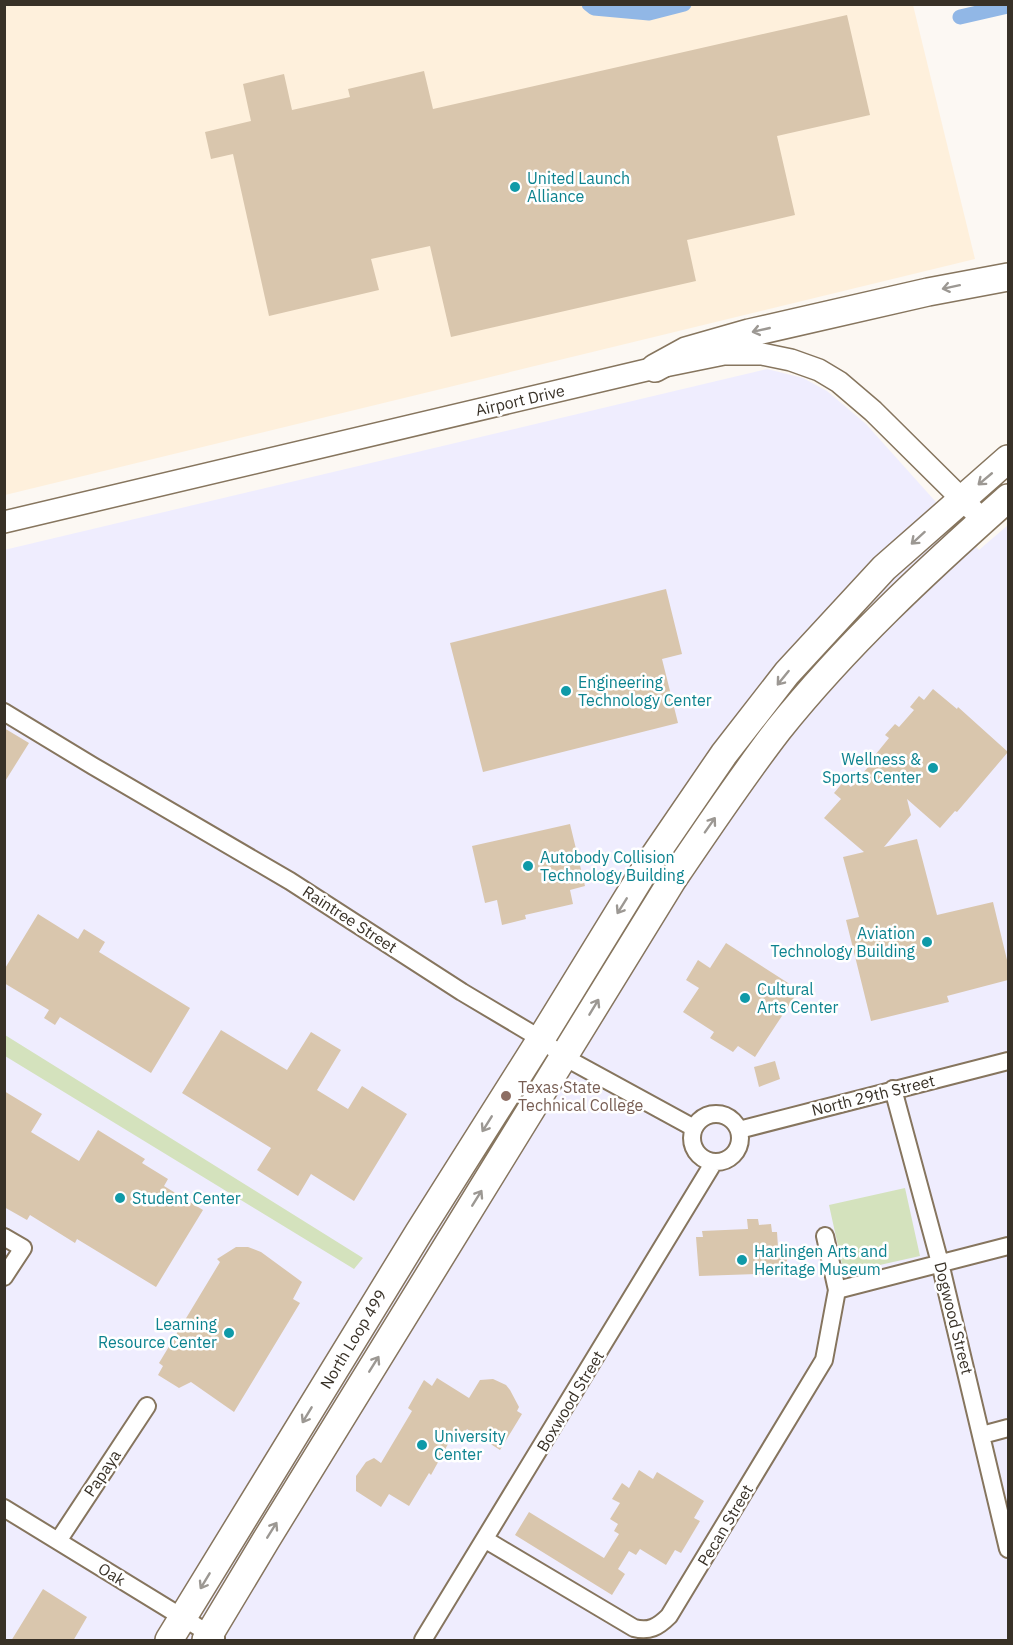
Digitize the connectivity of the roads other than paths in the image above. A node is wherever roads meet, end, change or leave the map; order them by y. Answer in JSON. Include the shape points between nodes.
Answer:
{"nodes":[{"id":1,"x":1008,"y":277,"type":"edge"},
{"id":2,"x":655,"y":368,"type":"junction"},
{"id":3,"x":1008,"y":459,"type":"edge"},
{"id":4,"x":1008,"y":498,"type":"edge"},
{"id":5,"x":962,"y":499,"type":"junction"},
{"id":6,"x":983,"y":520,"type":"junction"},
{"id":7,"x":4,"y":522,"type":"edge"},
{"id":8,"x":4,"y":712,"type":"edge"},
{"id":9,"x":541,"y":1039,"type":"junction"},
{"id":10,"x":564,"y":1058,"type":"junction"},
{"id":11,"x":1008,"y":1061,"type":"edge"},
{"id":12,"x":893,"y":1089,"type":"junction"},
{"id":13,"x":694,"y":1128,"type":"junction"},
{"id":14,"x":739,"y":1130,"type":"junction"},
{"id":15,"x":714,"y":1162,"type":"junction"},
{"id":16,"x":825,"y":1236,"type":"dead end"},
{"id":17,"x":4,"y":1237,"type":"edge"},
{"id":18,"x":1008,"y":1246,"type":"edge"},
{"id":19,"x":940,"y":1263,"type":"junction"},
{"id":20,"x":4,"y":1277,"type":"edge"},
{"id":21,"x":837,"y":1290,"type":"junction"},
{"id":22,"x":147,"y":1406,"type":"dead end"},
{"id":23,"x":1008,"y":1428,"type":"edge"},
{"id":24,"x":981,"y":1435,"type":"junction"},
{"id":25,"x":4,"y":1508,"type":"edge"},
{"id":26,"x":486,"y":1540,"type":"junction"},
{"id":27,"x":58,"y":1541,"type":"junction"},
{"id":28,"x":1008,"y":1548,"type":"edge"},
{"id":29,"x":176,"y":1629,"type":"edge"},
{"id":30,"x":212,"y":1639,"type":"edge"},
{"id":31,"x":423,"y":1641,"type":"edge"}],
"edges":[{"from":1,"to":2,"type":"main road","one_way":true,"via":[[749,333],[686,351]]},
{"from":2,"to":5,"type":"street","name":"Airport Drive","via":[[724,354],[762,354],[819,370],[873,411]]},
{"from":2,"to":7,"type":"street","name":"Airport Drive"},
{"from":3,"to":5,"type":"main road","name":"North Loop 499","one_way":true},
{"from":4,"to":6,"type":"main road","name":"North Loop 499"},
{"from":5,"to":6,"type":"street","name":"Airport Drive"},
{"from":5,"to":9,"type":"main road","name":"North Loop 499","one_way":true,"via":[[884,568],[788,672],[724,754],[646,868]]},
{"from":10,"to":6,"type":"main road","name":"North Loop 499","one_way":true,"via":[[673,879],[779,729],[867,628]]},
{"from":8,"to":9,"type":"street","name":"Raintree Street","via":[[290,881]]},
{"from":9,"to":10,"type":"street","name":"Raintree Street"},
{"from":9,"to":29,"type":"main road","name":"North Loop 499","one_way":true},
{"from":10,"to":13,"type":"street","name":"Raintree Street"},
{"from":30,"to":10,"type":"main road","name":"North Loop 499","one_way":true,"via":[[266,1540]]},
{"from":11,"to":12,"type":"street","name":"North 29th Street"},
{"from":12,"to":14,"type":"street","name":"North 29th Street"},
{"from":12,"to":19,"type":"street","name":"Dogwood Street"},
{"from":13,"to":14,"type":"street","via":[[711,1114],[723,1114]]},
{"from":13,"to":15,"type":"street","via":[[695,1150]]},
{"from":14,"to":15,"type":"street","via":[[735,1152],[726,1160]]},
{"from":15,"to":26,"type":"street","name":"Boxwood Street"},
{"from":16,"to":21,"type":"street","name":"Pecan Street"},
{"from":17,"to":20,"type":"street","via":[[23,1248]]},
{"from":18,"to":19,"type":"street"},
{"from":19,"to":21,"type":"street"},
{"from":19,"to":24,"type":"street","name":"Dogwood Street"},
{"from":21,"to":26,"type":"street","name":"Pecan Street","via":[[824,1359],[669,1617],[660,1625],[643,1631],[634,1628]]},
{"from":22,"to":27,"type":"street","name":"Papaya"},
{"from":23,"to":24,"type":"street"},
{"from":24,"to":28,"type":"street","name":"Dogwood Street"},
{"from":25,"to":27,"type":"street","name":"Oak"},
{"from":26,"to":31,"type":"street","name":"Boxwood Street"},
{"from":27,"to":29,"type":"street","name":"Oak"},
{"from":29,"to":30,"type":"street","name":"Oak"}]}
